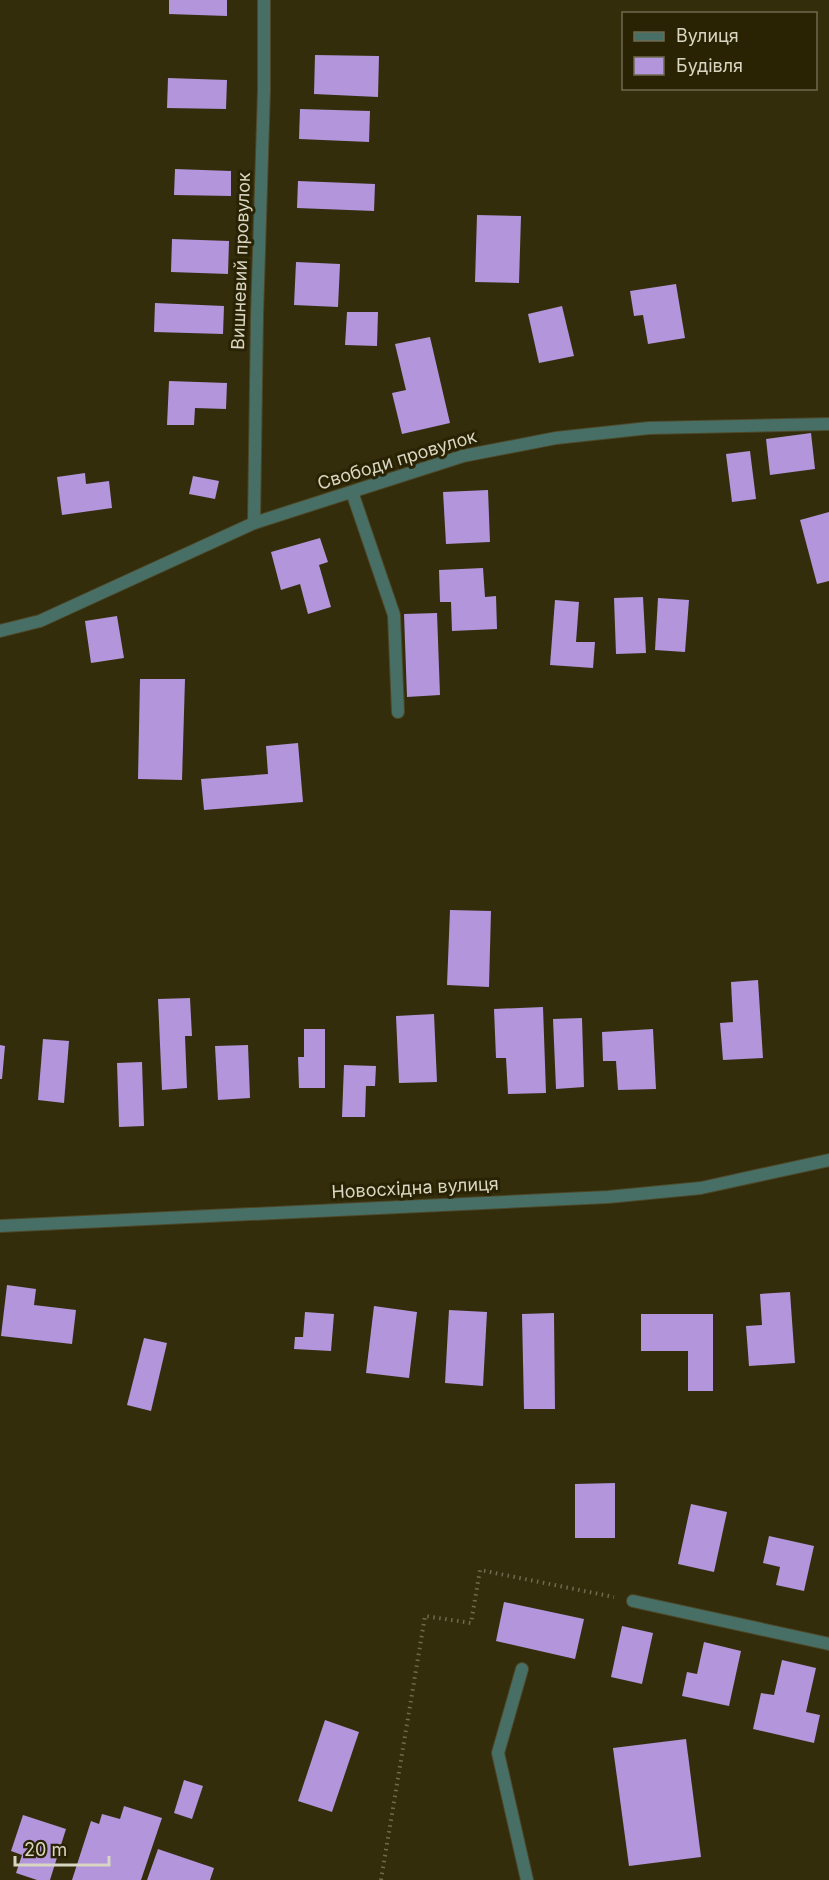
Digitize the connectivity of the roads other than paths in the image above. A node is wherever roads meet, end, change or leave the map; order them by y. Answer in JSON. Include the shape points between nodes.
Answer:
{"nodes":[{"id":1,"x":264,"y":0,"type":"edge"},
{"id":2,"x":829,"y":424,"type":"edge"},
{"id":3,"x":352,"y":492,"type":"junction"},
{"id":4,"x":254,"y":523,"type":"junction"},
{"id":5,"x":0,"y":632,"type":"edge"},
{"id":6,"x":398,"y":712,"type":"dead end"},
{"id":7,"x":829,"y":1160,"type":"edge"},
{"id":8,"x":0,"y":1226,"type":"edge"},
{"id":9,"x":633,"y":1601,"type":"road end"},
{"id":10,"x":829,"y":1644,"type":"edge"},
{"id":11,"x":522,"y":1669,"type":"dead end"},
{"id":12,"x":527,"y":1880,"type":"edge"}],
"edges":[{"from":1,"to":4,"type":"street","name":"Вишневий провулок"},
{"from":2,"to":3,"type":"street","name":"Свободи провулок","via":[[649,428],[556,438],[463,456]]},
{"from":3,"to":4,"type":"street","name":"Свободи провулок"},
{"from":3,"to":6,"type":"street","via":[[394,615]]},
{"from":4,"to":5,"type":"street","name":"Свободи провулок","via":[[40,621]]},
{"from":7,"to":8,"type":"street","name":"Новосхідна вулиця","via":[[702,1188],[608,1197]]},
{"from":9,"to":10,"type":"street"},
{"from":11,"to":12,"type":"street","via":[[498,1753]]}]}
